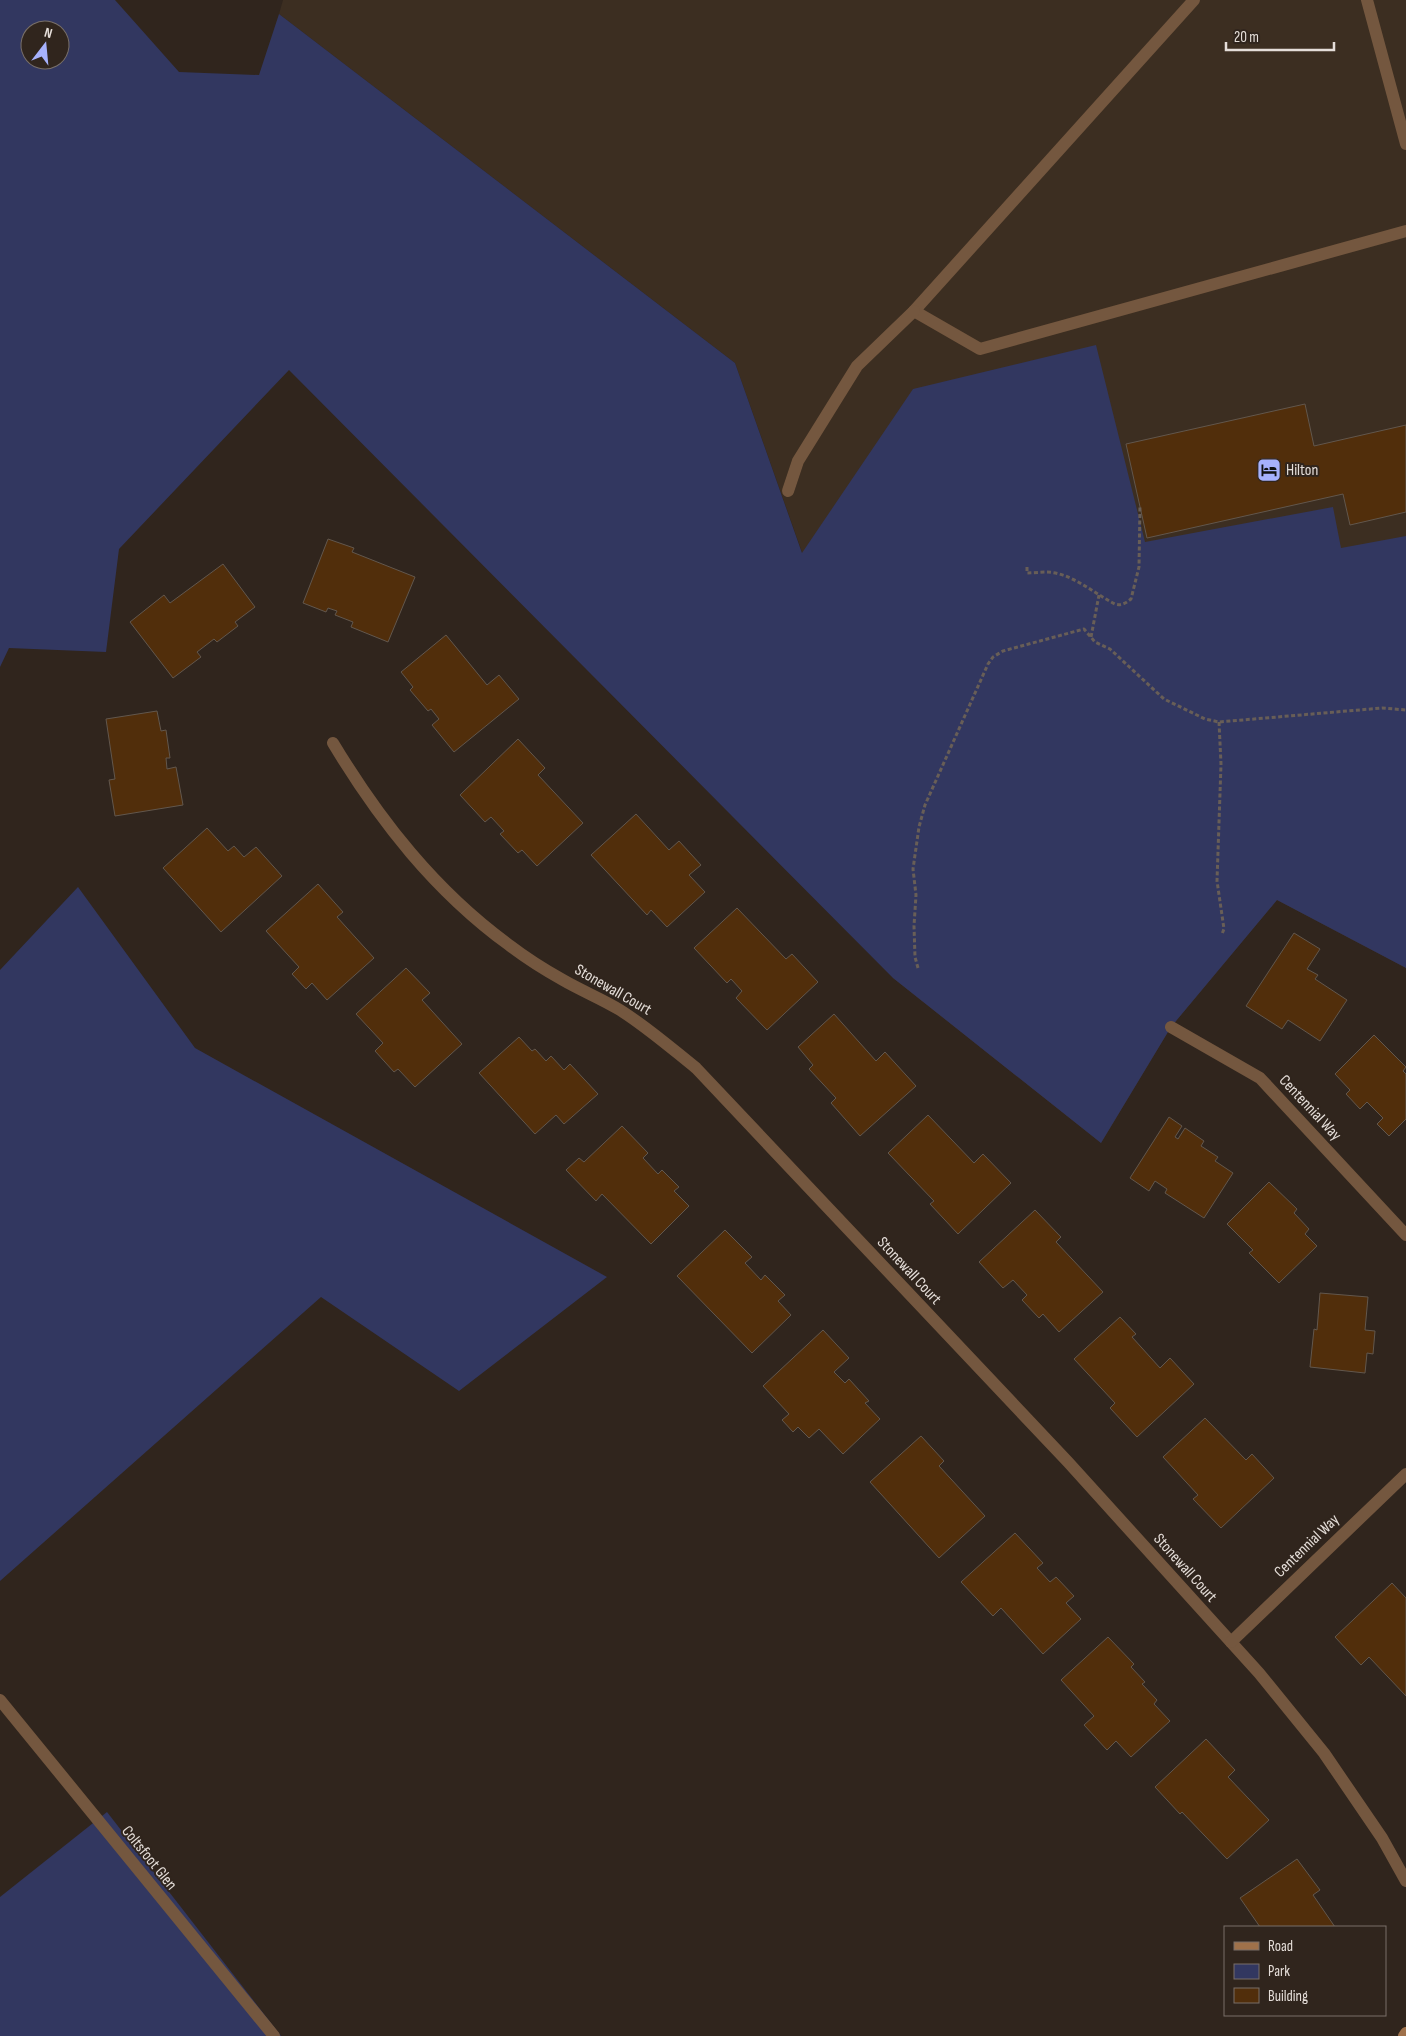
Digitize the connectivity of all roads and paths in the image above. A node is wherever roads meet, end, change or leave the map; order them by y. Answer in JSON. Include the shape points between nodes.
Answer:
{"nodes":[{"id":1,"x":1194,"y":0,"type":"edge"},
{"id":2,"x":1367,"y":0,"type":"edge"},
{"id":3,"x":1406,"y":144,"type":"edge"},
{"id":4,"x":1406,"y":231,"type":"edge"},
{"id":5,"x":914,"y":311,"type":"junction"},
{"id":6,"x":788,"y":492,"type":"dead end"},
{"id":7,"x":1140,"y":505,"type":"dead end"},
{"id":8,"x":1026,"y":567,"type":"dead end"},
{"id":9,"x":1099,"y":595,"type":"junction"},
{"id":10,"x":1091,"y":637,"type":"junction"},
{"id":11,"x":1406,"y":710,"type":"edge"},
{"id":12,"x":1219,"y":722,"type":"junction"},
{"id":13,"x":333,"y":743,"type":"dead end"},
{"id":14,"x":1222,"y":934,"type":"dead end"},
{"id":15,"x":918,"y":968,"type":"dead end"},
{"id":16,"x":1172,"y":1027,"type":"dead end"},
{"id":17,"x":1406,"y":1235,"type":"edge"},
{"id":18,"x":1406,"y":1474,"type":"edge"},
{"id":19,"x":1231,"y":1642,"type":"junction"},
{"id":20,"x":0,"y":1700,"type":"edge"},
{"id":21,"x":1406,"y":1881,"type":"edge"},
{"id":22,"x":274,"y":2036,"type":"edge"}],
"edges":[{"from":1,"to":5,"type":"street"},
{"from":2,"to":3,"type":"street"},
{"from":4,"to":5,"type":"street","via":[[980,349]]},
{"from":5,"to":6,"type":"street","via":[[857,366],[798,461]]},
{"from":7,"to":9,"type":"path","via":[[1139,567],[1131,599],[1119,605]]},
{"from":8,"to":9,"type":"path","via":[[1027,574],[1047,572],[1061,575]]},
{"from":9,"to":10,"type":"path"},
{"from":10,"to":12,"type":"path","via":[[1110,649],[1164,699],[1205,719]]},
{"from":10,"to":15,"type":"path","via":[[1084,629],[1011,647],[993,657],[988,664],[924,805],[913,869]]},
{"from":11,"to":12,"type":"path","via":[[1382,708]]},
{"from":12,"to":14,"type":"path","via":[[1221,764],[1217,881]]},
{"from":13,"to":19,"type":"street","name":"Stonewall Court","via":[[399,841],[451,896],[509,945],[562,980],[620,1010],[696,1068],[1068,1462]]},
{"from":16,"to":17,"type":"street","name":"Centennial Way","via":[[1260,1078]]},
{"from":18,"to":19,"type":"street","name":"Centennial Way"},
{"from":19,"to":21,"type":"street","name":"Stonewall Court","via":[[1324,1753],[1382,1838]]},
{"from":20,"to":22,"type":"street","name":"Coltsfoot Glen"}]}
